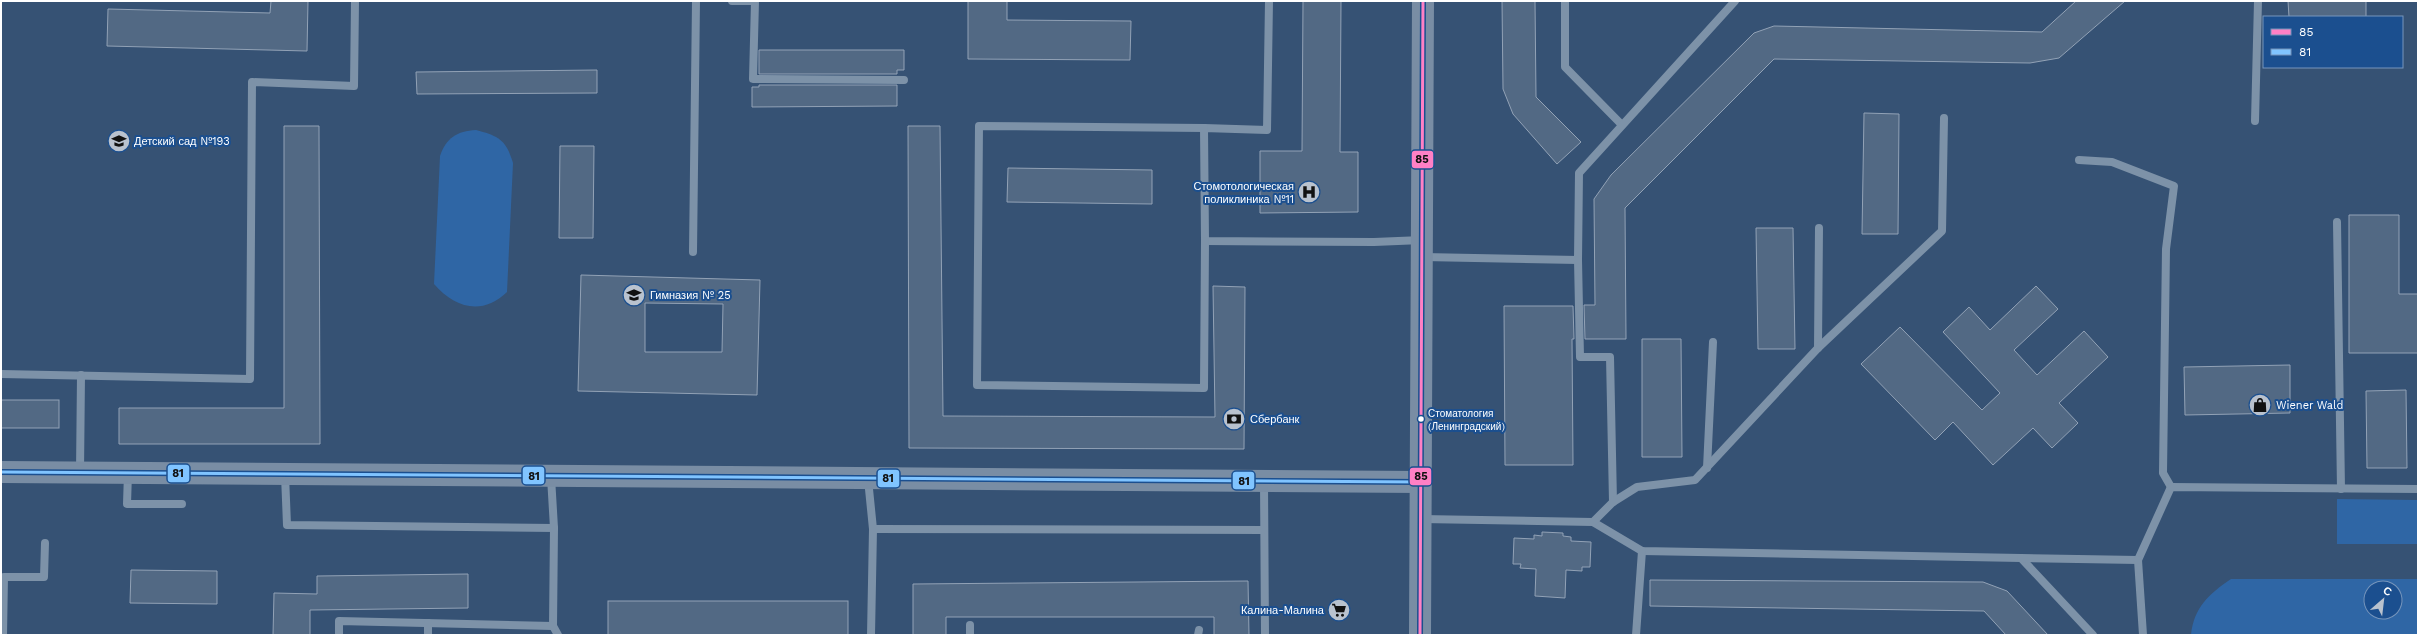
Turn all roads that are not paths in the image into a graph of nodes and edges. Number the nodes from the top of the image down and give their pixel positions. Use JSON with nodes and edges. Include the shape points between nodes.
{"nodes":[{"id":1,"x":355,"y":1,"type":"edge"},
{"id":2,"x":696,"y":1,"type":"edge"},
{"id":3,"x":732,"y":1,"type":"edge"},
{"id":4,"x":1269,"y":1,"type":"edge"},
{"id":5,"x":1423,"y":1,"type":"edge"},
{"id":6,"x":1565,"y":1,"type":"edge"},
{"id":7,"x":1735,"y":1,"type":"edge"},
{"id":8,"x":2258,"y":1,"type":"edge"},
{"id":9,"x":904,"y":80,"type":"dead end"},
{"id":10,"x":1944,"y":118,"type":"dead end"},
{"id":11,"x":2255,"y":121,"type":"dead end"},
{"id":12,"x":1622,"y":125,"type":"junction"},
{"id":13,"x":1204,"y":128,"type":"junction"},
{"id":14,"x":2079,"y":160,"type":"dead end"},
{"id":15,"x":2337,"y":222,"type":"dead end"},
{"id":16,"x":1819,"y":228,"type":"dead end"},
{"id":17,"x":1205,"y":241,"type":"junction"},
{"id":18,"x":1422,"y":249,"type":"junction"},
{"id":19,"x":693,"y":252,"type":"dead end"},
{"id":20,"x":1578,"y":260,"type":"junction"},
{"id":21,"x":1713,"y":342,"type":"dead end"},
{"id":22,"x":1818,"y":348,"type":"junction"},
{"id":23,"x":1,"y":374,"type":"edge"},
{"id":24,"x":81,"y":375,"type":"junction"},
{"id":25,"x":1707,"y":468,"type":"junction"},
{"id":26,"x":1,"y":472,"type":"edge"},
{"id":27,"x":80,"y":473,"type":"junction"},
{"id":28,"x":128,"y":473,"type":"junction"},
{"id":29,"x":285,"y":474,"type":"junction"},
{"id":30,"x":550,"y":476,"type":"junction"},
{"id":31,"x":868,"y":478,"type":"junction"},
{"id":32,"x":1264,"y":481,"type":"junction"},
{"id":33,"x":1421,"y":482,"type":"junction"},
{"id":34,"x":2171,"y":487,"type":"junction"},
{"id":35,"x":2341,"y":489,"type":"junction"},
{"id":36,"x":2418,"y":489,"type":"edge"},
{"id":37,"x":1613,"y":502,"type":"junction"},
{"id":38,"x":182,"y":504,"type":"dead end"},
{"id":39,"x":1421,"y":519,"type":"junction"},
{"id":40,"x":1592,"y":522,"type":"junction"},
{"id":41,"x":554,"y":528,"type":"junction"},
{"id":42,"x":873,"y":529,"type":"junction"},
{"id":43,"x":1264,"y":530,"type":"junction"},
{"id":44,"x":45,"y":542,"type":"dead end"},
{"id":45,"x":1642,"y":551,"type":"junction"},
{"id":46,"x":2021,"y":558,"type":"junction"},
{"id":47,"x":2138,"y":560,"type":"junction"},
{"id":48,"x":428,"y":623,"type":"junction"},
{"id":49,"x":970,"y":625,"type":"dead end"},
{"id":50,"x":553,"y":626,"type":"junction"},
{"id":51,"x":3,"y":635,"type":"edge"},
{"id":52,"x":339,"y":635,"type":"edge"},
{"id":53,"x":428,"y":635,"type":"edge"},
{"id":54,"x":558,"y":635,"type":"edge"},
{"id":55,"x":872,"y":635,"type":"edge"},
{"id":56,"x":970,"y":635,"type":"edge"},
{"id":57,"x":1265,"y":635,"type":"edge"},
{"id":58,"x":1420,"y":635,"type":"edge"},
{"id":59,"x":1636,"y":635,"type":"edge"},
{"id":60,"x":2093,"y":635,"type":"edge"},
{"id":61,"x":2143,"y":635,"type":"edge"}],
"edges":[{"from":1,"to":24,"type":"lane","via":[[354,86],[252,82],[250,379]]},
{"from":2,"to":19,"type":"lane"},
{"from":3,"to":9,"type":"lane","via":[[755,1],[753,79]]},
{"from":4,"to":13,"type":"lane","via":[[1267,130]]},
{"from":5,"to":18,"type":"street"},
{"from":6,"to":12,"type":"lane","via":[[1565,67]]},
{"from":7,"to":12,"type":"lane"},
{"from":8,"to":11,"type":"lane"},
{"from":10,"to":22,"type":"lane","via":[[1942,231]]},
{"from":12,"to":20,"type":"lane","via":[[1579,173]]},
{"from":13,"to":17,"type":"lane"},
{"from":13,"to":17,"type":"lane","via":[[979,126],[977,385],[1204,388]]},
{"from":14,"to":34,"type":"lane","via":[[2112,162],[2174,186],[2166,249],[2163,473]]},
{"from":15,"to":35,"type":"lane"},
{"from":16,"to":22,"type":"lane"},
{"from":17,"to":18,"type":"lane","via":[[1374,242]]},
{"from":18,"to":20,"type":"lane"},
{"from":18,"to":33,"type":"street"},
{"from":20,"to":37,"type":"lane","via":[[1580,357],[1610,357]]},
{"from":21,"to":25,"type":"lane"},
{"from":22,"to":25,"type":"lane"},
{"from":23,"to":24,"type":"lane"},
{"from":24,"to":27,"type":"lane"},
{"from":25,"to":37,"type":"lane","via":[[1696,480],[1637,487]]},
{"from":26,"to":27,"type":"street"},
{"from":27,"to":28,"type":"street"},
{"from":28,"to":29,"type":"street"},
{"from":28,"to":38,"type":"lane","via":[[127,504]]},
{"from":29,"to":30,"type":"street"},
{"from":29,"to":41,"type":"lane","via":[[287,525]]},
{"from":30,"to":31,"type":"street"},
{"from":30,"to":41,"type":"lane"},
{"from":31,"to":32,"type":"street"},
{"from":31,"to":42,"type":"lane"},
{"from":32,"to":33,"type":"street"},
{"from":32,"to":43,"type":"lane"},
{"from":33,"to":39,"type":"street"},
{"from":34,"to":35,"type":"lane"},
{"from":34,"to":47,"type":"lane"},
{"from":35,"to":36,"type":"lane"},
{"from":37,"to":40,"type":"lane"},
{"from":39,"to":40,"type":"lane"},
{"from":39,"to":58,"type":"street"},
{"from":40,"to":45,"type":"lane"},
{"from":41,"to":50,"type":"lane"},
{"from":42,"to":43,"type":"lane"},
{"from":42,"to":55,"type":"lane"},
{"from":43,"to":57,"type":"lane"},
{"from":44,"to":51,"type":"lane","via":[[44,577],[4,576]]},
{"from":45,"to":46,"type":"lane"},
{"from":45,"to":59,"type":"lane"},
{"from":46,"to":47,"type":"lane"},
{"from":46,"to":60,"type":"lane"},
{"from":47,"to":61,"type":"lane"},
{"from":48,"to":50,"type":"lane"},
{"from":48,"to":52,"type":"lane","via":[[339,621]]},
{"from":48,"to":53,"type":"lane"},
{"from":49,"to":56,"type":"lane"},
{"from":50,"to":54,"type":"lane"}]}
